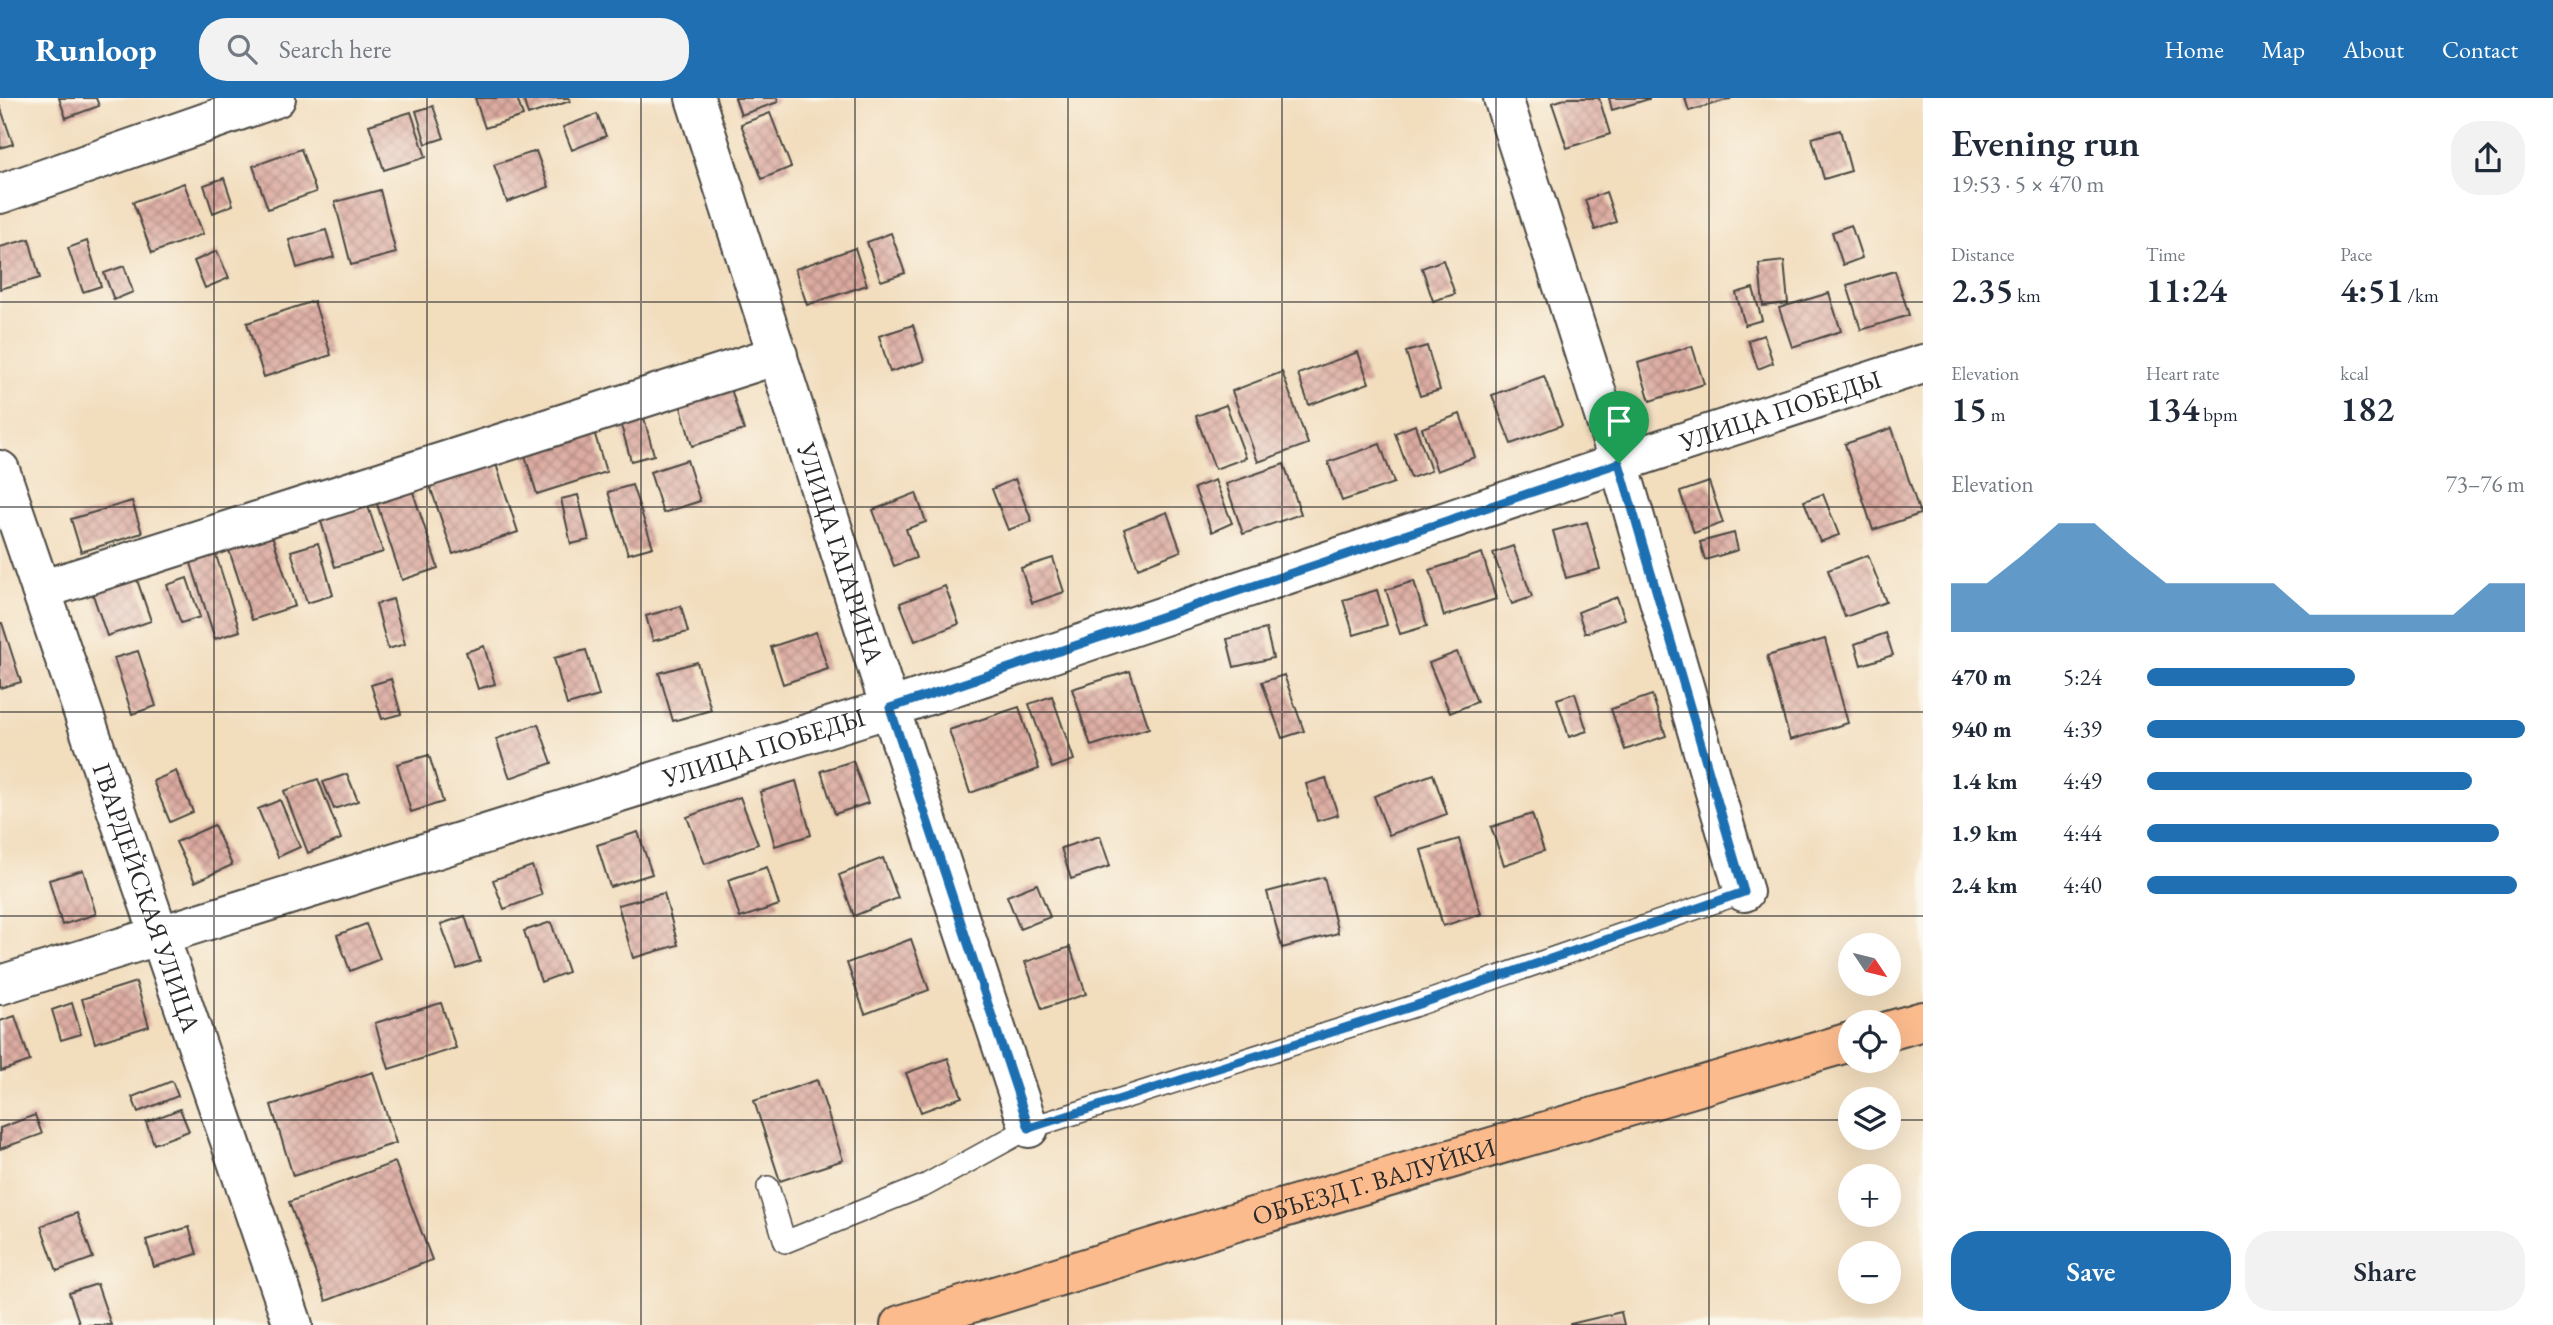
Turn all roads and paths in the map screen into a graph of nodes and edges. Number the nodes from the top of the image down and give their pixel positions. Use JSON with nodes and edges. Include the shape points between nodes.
{"nodes":[{"id":1,"x":276,"y":98,"type":"edge"},
{"id":2,"x":695,"y":98,"type":"edge"},
{"id":3,"x":1503,"y":98,"type":"edge"},
{"id":4,"x":0,"y":194,"type":"edge"},
{"id":5,"x":778,"y":355,"type":"junction"},
{"id":6,"x":1923,"y":364,"type":"edge"},
{"id":7,"x":1619,"y":463,"type":"junction"},
{"id":8,"x":0,"y":470,"type":"edge"},
{"id":9,"x":41,"y":590,"type":"junction"},
{"id":10,"x":890,"y":708,"type":"junction"},
{"id":11,"x":1744,"y":892,"type":"joint"},
{"id":12,"x":160,"y":934,"type":"junction"},
{"id":13,"x":0,"y":985,"type":"edge"},
{"id":14,"x":1923,"y":1021,"type":"edge"},
{"id":15,"x":1901,"y":1027,"type":"edge"},
{"id":16,"x":1838,"y":1046,"type":"edge"},
{"id":17,"x":1029,"y":1128,"type":"junction"},
{"id":18,"x":768,"y":1187,"type":"dead end"},
{"id":19,"x":293,"y":1325,"type":"edge"},
{"id":20,"x":900,"y":1325,"type":"edge"}],
"edges":[{"from":1,"to":4,"type":"street"},
{"from":2,"to":5,"type":"street","name":"УЛИЦА ГАГАРИНА"},
{"from":3,"to":7,"type":"street"},
{"from":5,"to":9,"type":"street"},
{"from":5,"to":10,"type":"street","name":"УЛИЦА ГАГАРИНА"},
{"from":6,"to":7,"type":"street","name":"УЛИЦА ПОБЕДЫ"},
{"from":7,"to":10,"type":"street","name":"УЛИЦА ПОБЕДЫ"},
{"from":7,"to":11,"type":"street"},
{"from":8,"to":9,"type":"street","name":"ГВАРДЕЙСКАЯ УЛИЦА"},
{"from":9,"to":12,"type":"street","name":"ГВАРДЕЙСКАЯ УЛИЦА"},
{"from":10,"to":12,"type":"street","name":"УЛИЦА ПОБЕДЫ"},
{"from":10,"to":17,"type":"street","name":"УЛИЦА ГАГАРИНА"},
{"from":11,"to":17,"type":"lane","via":[[1414,1006]]},
{"from":12,"to":13,"type":"street","name":"УЛИЦА ПОБЕДЫ"},
{"from":12,"to":19,"type":"street","name":"ГВАРДЕЙСКАЯ УЛИЦА"},
{"from":14,"to":15,"type":"main road"},
{"from":16,"to":20,"type":"main road","name":"ОБЪЕЗД Г. ВАЛУЙКИ"},
{"from":17,"to":18,"type":"lane","via":[[926,1185],[785,1242]]}]}
